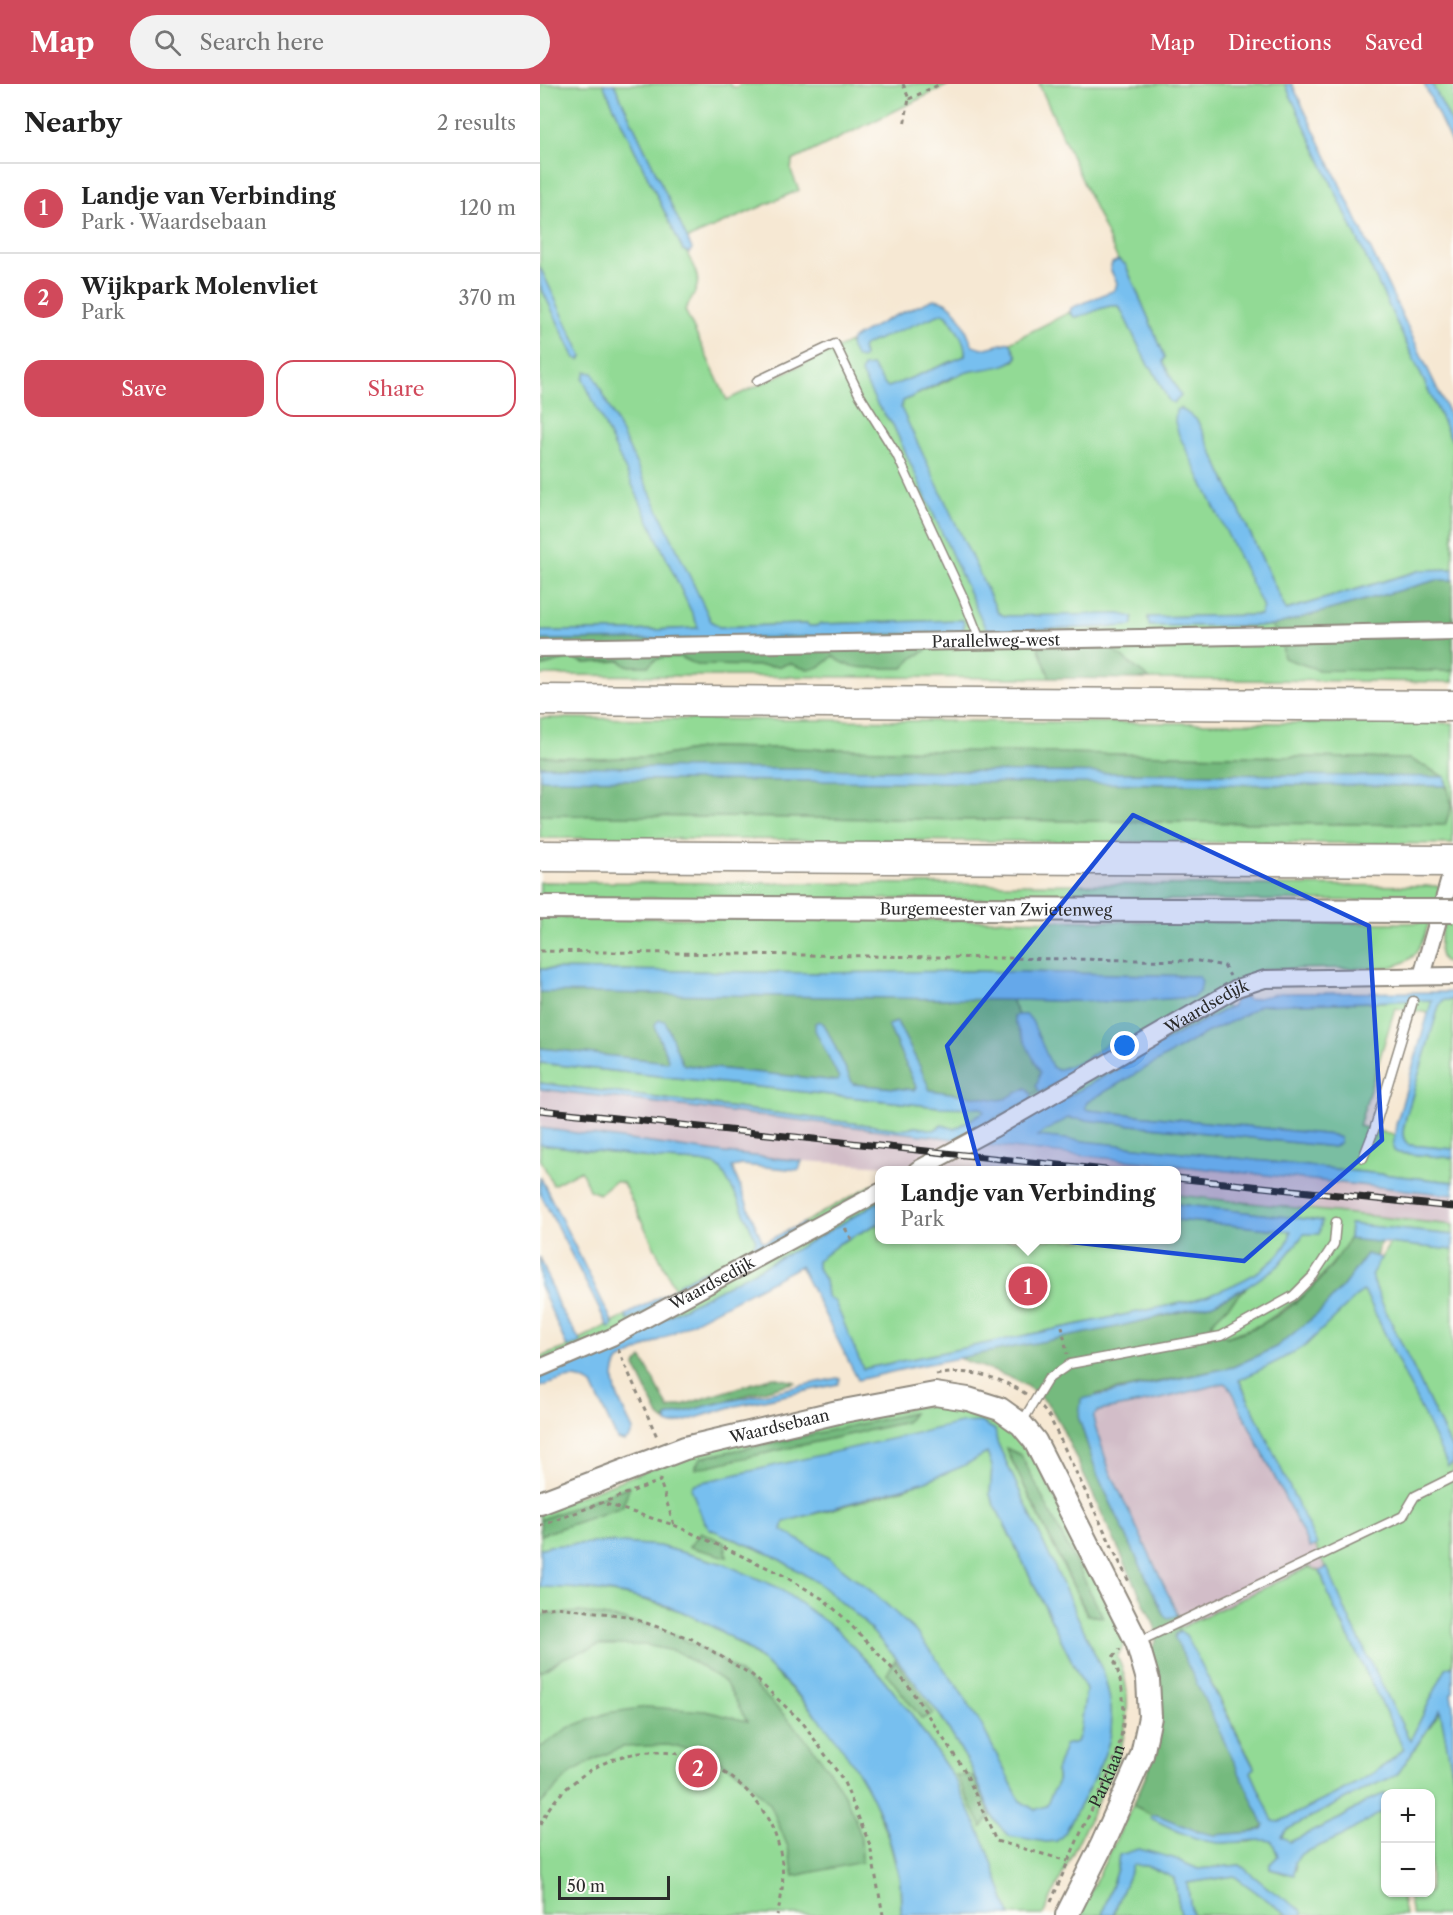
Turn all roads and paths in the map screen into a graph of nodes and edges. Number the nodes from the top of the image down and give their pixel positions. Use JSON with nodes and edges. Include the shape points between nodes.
{"nodes":[{"id":1,"x":903,"y":84,"type":"edge"},
{"id":2,"x":940,"y":84,"type":"edge"},
{"id":3,"x":909,"y":99,"type":"junction"},
{"id":4,"x":904,"y":126,"type":"dead end"},
{"id":5,"x":757,"y":381,"type":"dead end"},
{"id":6,"x":1453,"y":631,"type":"edge"},
{"id":7,"x":980,"y":640,"type":"junction"},
{"id":8,"x":540,"y":648,"type":"edge"},
{"id":9,"x":540,"y":700,"type":"edge"},
{"id":10,"x":1453,"y":706,"type":"edge"},
{"id":11,"x":540,"y":856,"type":"edge"},
{"id":12,"x":1453,"y":861,"type":"edge"},
{"id":13,"x":1453,"y":868,"type":"edge"},
{"id":14,"x":540,"y":907,"type":"edge"},
{"id":15,"x":1453,"y":911,"type":"edge"},
{"id":16,"x":540,"y":951,"type":"edge"},
{"id":17,"x":1422,"y":976,"type":"junction"},
{"id":18,"x":1453,"y":976,"type":"edge"},
{"id":19,"x":1237,"y":988,"type":"junction"},
{"id":20,"x":1413,"y":1000,"type":"dead end"},
{"id":21,"x":1363,"y":1158,"type":"dead end"},
{"id":22,"x":924,"y":1166,"type":"edge"},
{"id":23,"x":875,"y":1194,"type":"edge"},
{"id":24,"x":841,"y":1220,"type":"dead end"},
{"id":25,"x":1336,"y":1222,"type":"dead end"},
{"id":26,"x":852,"y":1239,"type":"dead end"},
{"id":27,"x":1062,"y":1326,"type":"dead end"},
{"id":28,"x":1066,"y":1345,"type":"dead end"},
{"id":29,"x":622,"y":1360,"type":"dead end"},
{"id":30,"x":540,"y":1368,"type":"edge"},
{"id":31,"x":1035,"y":1400,"type":"junction"},
{"id":32,"x":1021,"y":1424,"type":"junction"},
{"id":33,"x":658,"y":1440,"type":"dead end"},
{"id":34,"x":1453,"y":1477,"type":"edge"},
{"id":35,"x":660,"y":1482,"type":"dead end"},
{"id":36,"x":540,"y":1503,"type":"edge"},
{"id":37,"x":604,"y":1504,"type":"dead end"},
{"id":38,"x":674,"y":1525,"type":"junction"},
{"id":39,"x":1131,"y":1586,"type":"dead end"},
{"id":40,"x":540,"y":1609,"type":"edge"},
{"id":41,"x":1137,"y":1642,"type":"junction"},
{"id":42,"x":541,"y":1817,"type":"edge"},
{"id":43,"x":540,"y":1825,"type":"edge"},
{"id":44,"x":1068,"y":1861,"type":"junction"},
{"id":45,"x":1058,"y":1910,"type":"edge"},
{"id":46,"x":777,"y":1915,"type":"edge"},
{"id":47,"x":883,"y":1915,"type":"edge"}],
"edges":[{"from":1,"to":3,"type":"path"},
{"from":2,"to":3,"type":"path"},
{"from":3,"to":4,"type":"path"},
{"from":5,"to":7,"type":"lane","via":[[835,344],[859,394],[897,455]]},
{"from":6,"to":7,"type":"street","name":"Parallelweg-west"},
{"from":7,"to":8,"type":"street","name":"Parallelweg-west"},
{"from":9,"to":10,"type":"highway"},
{"from":11,"to":12,"type":"highway"},
{"from":13,"to":17,"type":"street"},
{"from":14,"to":15,"type":"street","name":"Burgemeester van Zwietenweg","bridge":true},
{"from":16,"to":19,"type":"path","via":[[1198,961],[1224,966]]},
{"from":17,"to":18,"type":"street"},
{"from":17,"to":19,"type":"street","name":"Waardsedijk","via":[[1265,979]]},
{"from":19,"to":22,"type":"street","name":"Waardsedijk"},
{"from":20,"to":21,"type":"lane"},
{"from":23,"to":30,"type":"street","name":"Waardsedijk","via":[[612,1337]]},
{"from":24,"to":26,"type":"path"},
{"from":25,"to":31,"type":"lane","via":[[1334,1244],[1313,1276],[1293,1296],[1221,1336],[1070,1364],[1048,1379]]},
{"from":27,"to":28,"type":"path"},
{"from":29,"to":33,"type":"path"},
{"from":31,"to":32,"type":"lane"},
{"from":31,"to":39,"type":"path","via":[[1049,1416]]},
{"from":32,"to":36,"type":"street","name":"Waardsebaan","via":[[1000,1409],[935,1394],[837,1412],[685,1448]]},
{"from":32,"to":41,"type":"street","name":"Parklaan","via":[[1035,1441]]},
{"from":34,"to":41,"type":"lane","via":[[1415,1496],[1403,1516]]},
{"from":35,"to":38,"type":"path"},
{"from":37,"to":38,"type":"path"},
{"from":38,"to":44,"type":"path","via":[[779,1573],[823,1599],[907,1684],[964,1771],[996,1841]]},
{"from":40,"to":47,"type":"path","via":[[557,1607],[626,1616],[692,1639],[752,1675],[803,1723],[843,1780],[870,1845]]},
{"from":41,"to":44,"type":"path","name":"Parklaan","via":[[1113,1656],[1122,1691],[1120,1745]]},
{"from":41,"to":45,"type":"street","name":"Parklaan","via":[[1149,1689],[1150,1718],[1142,1755],[1102,1845]]},
{"from":42,"to":43,"type":"path"},
{"from":42,"to":46,"type":"path","via":[[587,1771],[616,1757],[648,1751],[681,1754],[712,1764],[739,1782],[761,1806],[776,1835],[783,1867]]},
{"from":44,"to":45,"type":"path","name":"Parklaan"}]}
